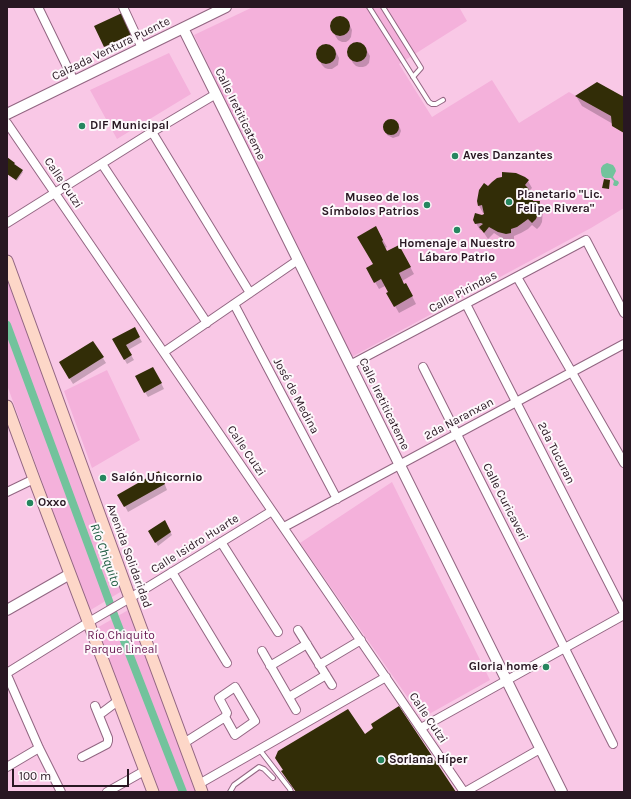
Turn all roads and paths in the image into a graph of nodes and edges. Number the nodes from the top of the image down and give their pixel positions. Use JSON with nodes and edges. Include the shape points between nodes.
{"nodes":[{"id":1,"x":38,"y":7,"type":"edge"},
{"id":2,"x":123,"y":7,"type":"edge"},
{"id":3,"x":369,"y":7,"type":"edge"},
{"id":4,"x":383,"y":7,"type":"edge"},
{"id":5,"x":223,"y":8,"type":"edge"},
{"id":6,"x":183,"y":28,"type":"junction"},
{"id":7,"x":142,"y":48,"type":"junction"},
{"id":8,"x":413,"y":77,"type":"junction"},
{"id":9,"x":74,"y":81,"type":"junction"},
{"id":10,"x":216,"y":94,"type":"junction"},
{"id":11,"x":443,"y":100,"type":"dead end"},
{"id":12,"x":7,"y":114,"type":"edge"},
{"id":13,"x":7,"y":123,"type":"edge"},
{"id":14,"x":152,"y":132,"type":"junction"},
{"id":15,"x":102,"y":164,"type":"junction"},
{"id":16,"x":55,"y":193,"type":"junction"},
{"id":17,"x":7,"y":223,"type":"edge"},
{"id":18,"x":298,"y":260,"type":"junction"},
{"id":19,"x":7,"y":261,"type":"edge"},
{"id":20,"x":517,"y":277,"type":"junction"},
{"id":21,"x":250,"y":293,"type":"junction"},
{"id":22,"x":234,"y":304,"type":"junction"},
{"id":23,"x":466,"y":304,"type":"junction"},
{"id":24,"x":624,"y":313,"type":"edge"},
{"id":25,"x":207,"y":323,"type":"junction"},
{"id":26,"x":624,"y":344,"type":"edge"},
{"id":27,"x":164,"y":352,"type":"junction"},
{"id":28,"x":350,"y":366,"type":"junction"},
{"id":29,"x":423,"y":367,"type":"dead end"},
{"id":30,"x":572,"y":372,"type":"junction"},
{"id":31,"x":516,"y":402,"type":"junction"},
{"id":32,"x":7,"y":406,"type":"edge"},
{"id":33,"x":457,"y":434,"type":"junction"},
{"id":34,"x":624,"y":463,"type":"edge"},
{"id":35,"x":399,"y":465,"type":"junction"},
{"id":36,"x":34,"y":479,"type":"junction"},
{"id":37,"x":7,"y":492,"type":"edge"},
{"id":38,"x":337,"y":499,"type":"junction"},
{"id":39,"x":272,"y":510,"type":"junction"},
{"id":40,"x":284,"y":527,"type":"junction"},
{"id":41,"x":221,"y":542,"type":"junction"},
{"id":42,"x":172,"y":572,"type":"junction"},
{"id":43,"x":70,"y":574,"type":"junction"},
{"id":44,"x":130,"y":598,"type":"junction"},
{"id":45,"x":7,"y":610,"type":"edge"},
{"id":46,"x":624,"y":614,"type":"edge"},
{"id":47,"x":89,"y":622,"type":"junction"},
{"id":48,"x":298,"y":630,"type":"dead end"},
{"id":49,"x":278,"y":632,"type":"dead end"},
{"id":50,"x":361,"y":640,"type":"junction"},
{"id":51,"x":307,"y":644,"type":"junction"},
{"id":52,"x":565,"y":648,"type":"junction"},
{"id":53,"x":262,"y":651,"type":"dead end"},
{"id":54,"x":227,"y":663,"type":"dead end"},
{"id":55,"x":319,"y":665,"type":"junction"},
{"id":56,"x":270,"y":666,"type":"junction"},
{"id":57,"x":7,"y":674,"type":"edge"},
{"id":58,"x":326,"y":675,"type":"junction"},
{"id":59,"x":386,"y":677,"type":"junction"},
{"id":60,"x":506,"y":681,"type":"junction"},
{"id":61,"x":332,"y":686,"type":"dead end"},
{"id":62,"x":289,"y":697,"type":"junction"},
{"id":63,"x":119,"y":700,"type":"junction"},
{"id":64,"x":95,"y":706,"type":"dead end"},
{"id":65,"x":296,"y":710,"type":"dead end"},
{"id":66,"x":99,"y":715,"type":"junction"},
{"id":67,"x":225,"y":717,"type":"junction"},
{"id":68,"x":421,"y":728,"type":"junction"},
{"id":69,"x":184,"y":743,"type":"junction"},
{"id":70,"x":614,"y":744,"type":"dead end"},
{"id":71,"x":39,"y":748,"type":"junction"},
{"id":72,"x":259,"y":749,"type":"junction"},
{"id":73,"x":540,"y":749,"type":"junction"},
{"id":74,"x":82,"y":757,"type":"dead end"},
{"id":75,"x":7,"y":767,"type":"edge"},
{"id":76,"x":146,"y":770,"type":"junction"},
{"id":77,"x":272,"y":778,"type":"dead end"},
{"id":78,"x":200,"y":788,"type":"edge"},
{"id":79,"x":61,"y":792,"type":"edge"},
{"id":80,"x":107,"y":792,"type":"edge"},
{"id":81,"x":153,"y":792,"type":"edge"},
{"id":82,"x":230,"y":792,"type":"edge"},
{"id":83,"x":291,"y":792,"type":"edge"},
{"id":84,"x":465,"y":792,"type":"edge"},
{"id":85,"x":562,"y":792,"type":"edge"}],
"edges":[{"from":1,"to":9,"type":"street"},
{"from":2,"to":7,"type":"street"},
{"from":3,"to":8,"type":"lane"},
{"from":4,"to":8,"type":"lane","via":[[419,63],[421,68]]},
{"from":5,"to":6,"type":"street","name":"Calzada Ventura Puente"},
{"from":6,"to":7,"type":"street","name":"Calzada Ventura Puente"},
{"from":6,"to":10,"type":"street","name":"Calle Iretiticateme"},
{"from":7,"to":9,"type":"street","name":"Calzada Ventura Puente"},
{"from":8,"to":11,"type":"lane","via":[[429,102],[436,104]]},
{"from":9,"to":12,"type":"street","name":"Calzada Ventura Puente"},
{"from":10,"to":14,"type":"street"},
{"from":10,"to":18,"type":"street","name":"Calle Iretiticateme"},
{"from":13,"to":16,"type":"street","name":"Calle Cutzi"},
{"from":14,"to":15,"type":"street"},
{"from":14,"to":21,"type":"street"},
{"from":15,"to":16,"type":"street"},
{"from":15,"to":25,"type":"street"},
{"from":16,"to":17,"type":"street"},
{"from":16,"to":27,"type":"street","name":"Calle Cutzi"},
{"from":18,"to":21,"type":"street"},
{"from":18,"to":28,"type":"street","name":"Calle Iretiticateme"},
{"from":19,"to":44,"type":"main road","name":"Avenida Solidaridad"},
{"from":20,"to":23,"type":"street","name":"Calle Pirindas"},
{"from":20,"to":24,"type":"street","name":"Calle Pirindas","via":[[586,240]]},
{"from":20,"to":30,"type":"street"},
{"from":21,"to":22,"type":"street"},
{"from":22,"to":25,"type":"street"},
{"from":22,"to":38,"type":"street","name":"José de Medina"},
{"from":23,"to":28,"type":"street","name":"Calle Pirindas"},
{"from":23,"to":31,"type":"street","name":"2da Tucuran"},
{"from":25,"to":27,"type":"street"},
{"from":26,"to":30,"type":"street","name":"2da Naranxan"},
{"from":27,"to":39,"type":"street","name":"Calle Cutzi"},
{"from":28,"to":35,"type":"street","name":"Calle Iretiticateme"},
{"from":29,"to":33,"type":"street","name":"Calle Curicaveri"},
{"from":30,"to":31,"type":"street","name":"2da Naranxan"},
{"from":30,"to":34,"type":"street"},
{"from":31,"to":33,"type":"street","name":"2da Naranxan"},
{"from":31,"to":46,"type":"street","name":"2da Tucuran"},
{"from":32,"to":36,"type":"main road"},
{"from":33,"to":35,"type":"street","name":"2da Naranxan"},
{"from":33,"to":52,"type":"street","name":"Calle Curicaveri"},
{"from":35,"to":38,"type":"street","name":"2da Naranxan"},
{"from":35,"to":60,"type":"street","name":"Calle Iretiticateme"},
{"from":36,"to":37,"type":"street"},
{"from":36,"to":43,"type":"main road"},
{"from":38,"to":40,"type":"street","name":"2da Naranxan"},
{"from":39,"to":40,"type":"street","name":"Calle Cutzi"},
{"from":39,"to":41,"type":"street","name":"Calle Isidro Huarte"},
{"from":40,"to":50,"type":"street","name":"Calle Cutzi"},
{"from":41,"to":42,"type":"street","name":"Calle Isidro Huarte"},
{"from":41,"to":49,"type":"street"},
{"from":42,"to":44,"type":"street","name":"Calle Isidro Huarte"},
{"from":42,"to":54,"type":"street"},
{"from":43,"to":45,"type":"street"},
{"from":43,"to":47,"type":"main road"},
{"from":44,"to":47,"type":"street","name":"Calle Isidro Huarte"},
{"from":44,"to":69,"type":"main road","name":"Avenida Solidaridad"},
{"from":46,"to":52,"type":"street"},
{"from":47,"to":57,"type":"street","name":"Calle Isidro Huarte"},
{"from":47,"to":63,"type":"main road"},
{"from":48,"to":51,"type":"street"},
{"from":50,"to":55,"type":"street"},
{"from":50,"to":59,"type":"street","name":"Calle Cutzi"},
{"from":51,"to":55,"type":"street"},
{"from":51,"to":56,"type":"street"},
{"from":52,"to":60,"type":"street"},
{"from":52,"to":70,"type":"street","name":"Calle Curicaveri"},
{"from":53,"to":56,"type":"street"},
{"from":55,"to":58,"type":"street"},
{"from":56,"to":62,"type":"street"},
{"from":57,"to":71,"type":"street"},
{"from":58,"to":61,"type":"street"},
{"from":58,"to":62,"type":"street"},
{"from":59,"to":68,"type":"street","name":"Calle Cutzi"},
{"from":59,"to":72,"type":"street"},
{"from":60,"to":68,"type":"street"},
{"from":60,"to":73,"type":"street","name":"Calle Iretiticateme"},
{"from":62,"to":65,"type":"street"},
{"from":63,"to":66,"type":"street"},
{"from":63,"to":76,"type":"main road"},
{"from":64,"to":66,"type":"street"},
{"from":66,"to":74,"type":"street","via":[[108,738],[107,744]]},
{"from":67,"to":67,"type":"street","via":[[235,735],[255,721],[235,687],[219,698],[226,713]]},
{"from":67,"to":69,"type":"street"},
{"from":68,"to":84,"type":"street","name":"Calle Cutzi"},
{"from":69,"to":78,"type":"main road","name":"Avenida Solidaridad"},
{"from":71,"to":75,"type":"street"},
{"from":71,"to":79,"type":"street"},
{"from":72,"to":78,"type":"street"},
{"from":72,"to":83,"type":"lane"},
{"from":73,"to":84,"type":"street"},
{"from":73,"to":85,"type":"street","name":"Calle Iretiticateme"},
{"from":76,"to":80,"type":"street"},
{"from":76,"to":81,"type":"main road"},
{"from":77,"to":82,"type":"lane","via":[[264,769],[259,768],[234,785]]}]}
